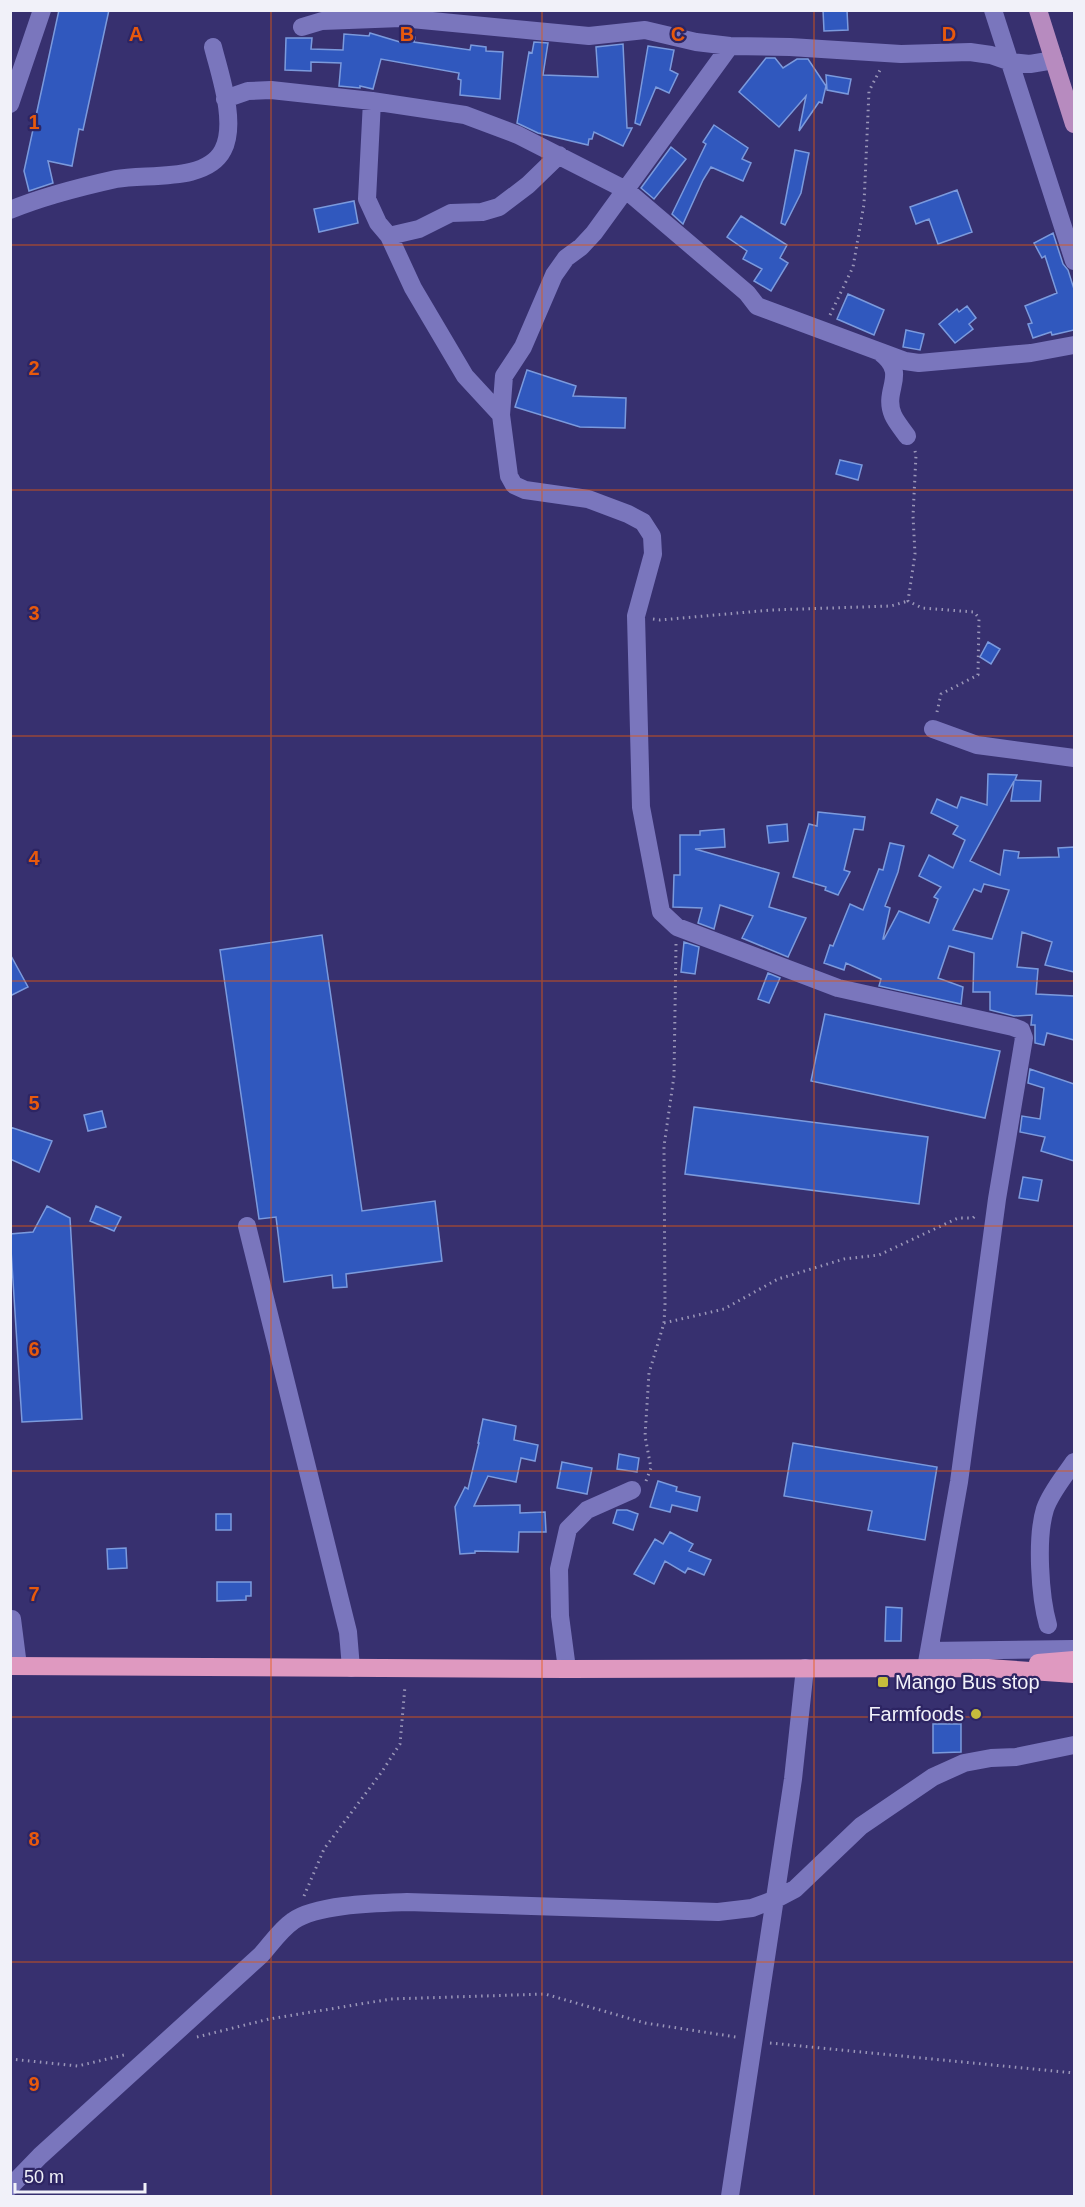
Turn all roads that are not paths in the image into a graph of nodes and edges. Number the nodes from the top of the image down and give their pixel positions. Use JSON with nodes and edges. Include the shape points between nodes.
{"nodes":[{"id":1,"x":42,"y":10,"type":"edge"},
{"id":2,"x":993,"y":10,"type":"edge"},
{"id":3,"x":1038,"y":10,"type":"edge"},
{"id":4,"x":401,"y":14,"type":"edge"},
{"id":5,"x":302,"y":27,"type":"dead end"},
{"id":6,"x":213,"y":46,"type":"dead end"},
{"id":7,"x":730,"y":46,"type":"junction"},
{"id":8,"x":1054,"y":60,"type":"junction"},
{"id":9,"x":1011,"y":62,"type":"junction"},
{"id":10,"x":225,"y":99,"type":"junction"},
{"id":11,"x":372,"y":100,"type":"junction"},
{"id":12,"x":10,"y":105,"type":"edge"},
{"id":13,"x":1074,"y":124,"type":"edge"},
{"id":14,"x":559,"y":155,"type":"junction"},
{"id":15,"x":626,"y":190,"type":"junction"},
{"id":16,"x":10,"y":210,"type":"edge"},
{"id":17,"x":389,"y":236,"type":"junction"},
{"id":18,"x":1074,"y":261,"type":"edge"},
{"id":19,"x":1074,"y":345,"type":"edge"},
{"id":20,"x":877,"y":350,"type":"junction"},
{"id":21,"x":501,"y":415,"type":"junction"},
{"id":22,"x":907,"y":436,"type":"road end"},
{"id":23,"x":933,"y":729,"type":"road end"},
{"id":24,"x":1074,"y":758,"type":"edge"},
{"id":25,"x":247,"y":1226,"type":"dead end"},
{"id":26,"x":1074,"y":1462,"type":"edge"},
{"id":27,"x":632,"y":1490,"type":"road end"},
{"id":28,"x":10,"y":1619,"type":"edge"},
{"id":29,"x":1048,"y":1625,"type":"dead end"},
{"id":30,"x":1074,"y":1649,"type":"edge"},
{"id":31,"x":928,"y":1660,"type":"junction"},
{"id":32,"x":1074,"y":1660,"type":"edge"},
{"id":33,"x":14,"y":1666,"type":"edge"},
{"id":34,"x":351,"y":1668,"type":"junction"},
{"id":35,"x":805,"y":1668,"type":"junction"},
{"id":36,"x":988,"y":1668,"type":"junction"},
{"id":37,"x":567,"y":1669,"type":"junction"},
{"id":38,"x":1074,"y":1674,"type":"edge"},
{"id":39,"x":1074,"y":1745,"type":"edge"},
{"id":40,"x":776,"y":1899,"type":"junction"},
{"id":41,"x":10,"y":2187,"type":"edge"},
{"id":42,"x":729,"y":2196,"type":"edge"}],
"edges":[{"from":1,"to":12,"type":"street"},
{"from":2,"to":9,"type":"street"},
{"from":3,"to":8,"type":"main road"},
{"from":4,"to":5,"type":"street","via":[[322,21]]},
{"from":4,"to":7,"type":"street","via":[[589,36],[645,30]]},
{"from":6,"to":10,"type":"street"},
{"from":7,"to":9,"type":"street","via":[[901,54],[970,52]]},
{"from":7,"to":15,"type":"street"},
{"from":8,"to":9,"type":"street"},
{"from":8,"to":13,"type":"main road"},
{"from":9,"to":18,"type":"street"},
{"from":10,"to":11,"type":"street","via":[[248,91],[271,90]]},
{"from":10,"to":16,"type":"street","via":[[227,136],[223,150],[207,166],[163,176],[119,179],[37,199]]},
{"from":11,"to":14,"type":"street","via":[[465,115]]},
{"from":11,"to":17,"type":"street","via":[[367,199]]},
{"from":14,"to":15,"type":"street"},
{"from":14,"to":17,"type":"street","via":[[499,207],[451,213],[418,229]]},
{"from":15,"to":20,"type":"street","via":[[747,293],[757,306]]},
{"from":15,"to":21,"type":"street","via":[[594,233],[566,258],[554,275],[523,347],[504,376]]},
{"from":17,"to":21,"type":"street","via":[[413,288],[465,376]]},
{"from":19,"to":20,"type":"street","via":[[919,363]]},
{"from":20,"to":22,"type":"street","via":[[891,361],[896,374],[891,394],[893,415]]},
{"from":21,"to":31,"type":"street","via":[[509,476],[514,485],[588,499],[643,522],[652,536],[653,554],[636,616],[641,807],[661,912],[677,927],[838,988],[1021,1030],[1024,1038],[997,1199],[959,1482]]},
{"from":23,"to":24,"type":"street","via":[[977,745]]},
{"from":25,"to":34,"type":"street","via":[[348,1632]]},
{"from":26,"to":29,"type":"street","via":[[1054,1491],[1040,1527]]},
{"from":27,"to":37,"type":"street","via":[[587,1509],[568,1529],[559,1569]]},
{"from":28,"to":33,"type":"street"},
{"from":30,"to":31,"type":"street"},
{"from":31,"to":35,"type":"highway"},
{"from":31,"to":36,"type":"highway"},
{"from":32,"to":36,"type":"highway"},
{"from":33,"to":34,"type":"highway"},
{"from":34,"to":37,"type":"highway"},
{"from":35,"to":37,"type":"highway"},
{"from":35,"to":40,"type":"street"},
{"from":36,"to":38,"type":"highway"},
{"from":39,"to":40,"type":"street","via":[[964,1763],[933,1777],[861,1826],[795,1889]]},
{"from":40,"to":41,"type":"street","via":[[752,1908],[718,1912],[459,1902],[368,1903],[324,1910],[294,1920]]},
{"from":40,"to":42,"type":"street"}]}
